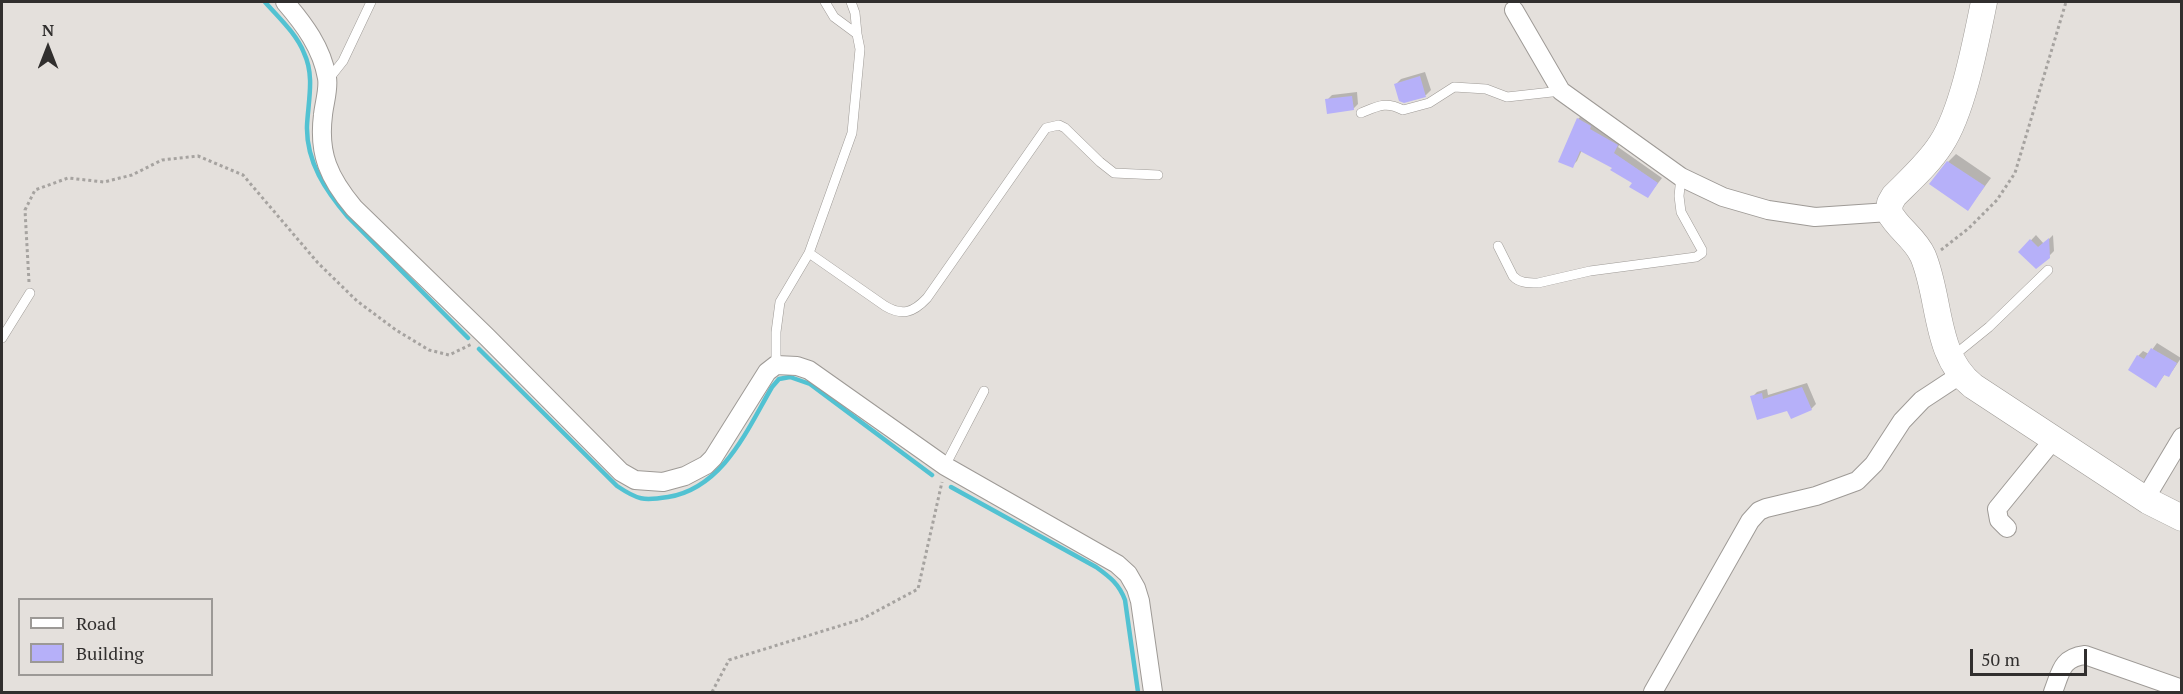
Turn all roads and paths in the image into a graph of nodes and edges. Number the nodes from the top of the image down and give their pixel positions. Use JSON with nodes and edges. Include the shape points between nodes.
{"nodes":[{"id":1,"x":285,"y":2,"type":"edge"},
{"id":2,"x":371,"y":2,"type":"edge"},
{"id":3,"x":825,"y":2,"type":"edge"},
{"id":4,"x":851,"y":2,"type":"edge"},
{"id":5,"x":1984,"y":2,"type":"edge"},
{"id":6,"x":2066,"y":2,"type":"edge"},
{"id":7,"x":1514,"y":6,"type":"edge"},
{"id":8,"x":857,"y":34,"type":"junction"},
{"id":9,"x":328,"y":80,"type":"junction"},
{"id":10,"x":1562,"y":91,"type":"junction"},
{"id":11,"x":1361,"y":113,"type":"dead end"},
{"id":12,"x":1158,"y":175,"type":"dead end"},
{"id":13,"x":1681,"y":177,"type":"junction"},
{"id":14,"x":1889,"y":212,"type":"junction"},
{"id":15,"x":1498,"y":246,"type":"dead end"},
{"id":16,"x":809,"y":253,"type":"junction"},
{"id":17,"x":1925,"y":262,"type":"junction"},
{"id":18,"x":2048,"y":270,"type":"dead end"},
{"id":19,"x":30,"y":293,"type":"joint"},
{"id":20,"x":487,"y":337,"type":"junction"},
{"id":21,"x":2,"y":338,"type":"edge"},
{"id":22,"x":776,"y":365,"type":"junction"},
{"id":23,"x":1955,"y":367,"type":"junction"},
{"id":24,"x":984,"y":391,"type":"dead end"},
{"id":25,"x":2181,"y":437,"type":"edge"},
{"id":26,"x":2054,"y":439,"type":"junction"},
{"id":27,"x":945,"y":466,"type":"junction"},
{"id":28,"x":2145,"y":499,"type":"junction"},
{"id":29,"x":2181,"y":518,"type":"edge"},
{"id":30,"x":2007,"y":528,"type":"dead end"},
{"id":31,"x":2181,"y":689,"type":"edge"},
{"id":32,"x":712,"y":693,"type":"edge"},
{"id":33,"x":1153,"y":693,"type":"edge"},
{"id":34,"x":1653,"y":693,"type":"edge"},
{"id":35,"x":2053,"y":693,"type":"edge"}],
"edges":[{"from":1,"to":9,"type":"street","via":[[317,45]]},
{"from":2,"to":9,"type":"lane","via":[[343,61]]},
{"from":3,"to":8,"type":"lane","via":[[834,17]]},
{"from":4,"to":8,"type":"lane"},
{"from":5,"to":14,"type":"street","via":[[1949,131],[1894,196]]},
{"from":6,"to":17,"type":"path","via":[[2015,173],[1997,200],[1969,228]]},
{"from":7,"to":10,"type":"street"},
{"from":8,"to":16,"type":"lane","via":[[861,50],[852,133]]},
{"from":9,"to":20,"type":"street","via":[[321,141],[337,187]]},
{"from":10,"to":11,"type":"lane","via":[[1507,98],[1485,89],[1454,87],[1429,103],[1403,110],[1391,104],[1376,106]]},
{"from":10,"to":13,"type":"street"},
{"from":12,"to":16,"type":"lane","via":[[1114,173],[1065,128],[1046,128],[927,298],[908,313],[885,306]]},
{"from":13,"to":14,"type":"street","via":[[1723,197],[1768,210],[1815,217]]},
{"from":13,"to":15,"type":"lane","via":[[1681,212],[1702,250],[1696,257],[1529,283],[1516,280]]},
{"from":14,"to":17,"type":"street","via":[[1913,239]]},
{"from":16,"to":22,"type":"lane","via":[[780,302]]},
{"from":17,"to":23,"type":"street"},
{"from":18,"to":23,"type":"lane","via":[[1989,327]]},
{"from":19,"to":20,"type":"path","via":[[25,210],[35,190],[68,178],[104,182],[162,160],[198,156],[243,174],[318,263],[357,301],[396,330],[429,350],[449,355]]},
{"from":19,"to":21,"type":"lane"},
{"from":20,"to":22,"type":"street","via":[[621,472],[646,482],[674,480],[706,465],[761,380]]},
{"from":22,"to":27,"type":"street","via":[[797,366],[819,375]]},
{"from":23,"to":26,"type":"street","via":[[1973,387]]},
{"from":23,"to":34,"type":"street","via":[[1902,421],[1874,464],[1857,481],[1759,511],[1749,521]]},
{"from":24,"to":27,"type":"lane"},
{"from":25,"to":28,"type":"street"},
{"from":26,"to":28,"type":"street"},
{"from":26,"to":30,"type":"street","via":[[1997,509],[1999,520]]},
{"from":27,"to":32,"type":"path","via":[[918,589],[862,619],[729,660]]},
{"from":27,"to":33,"type":"street","via":[[1100,553],[1128,574],[1140,601]]},
{"from":28,"to":29,"type":"street"},
{"from":31,"to":35,"type":"street","via":[[2085,655],[2066,661]]}]}
